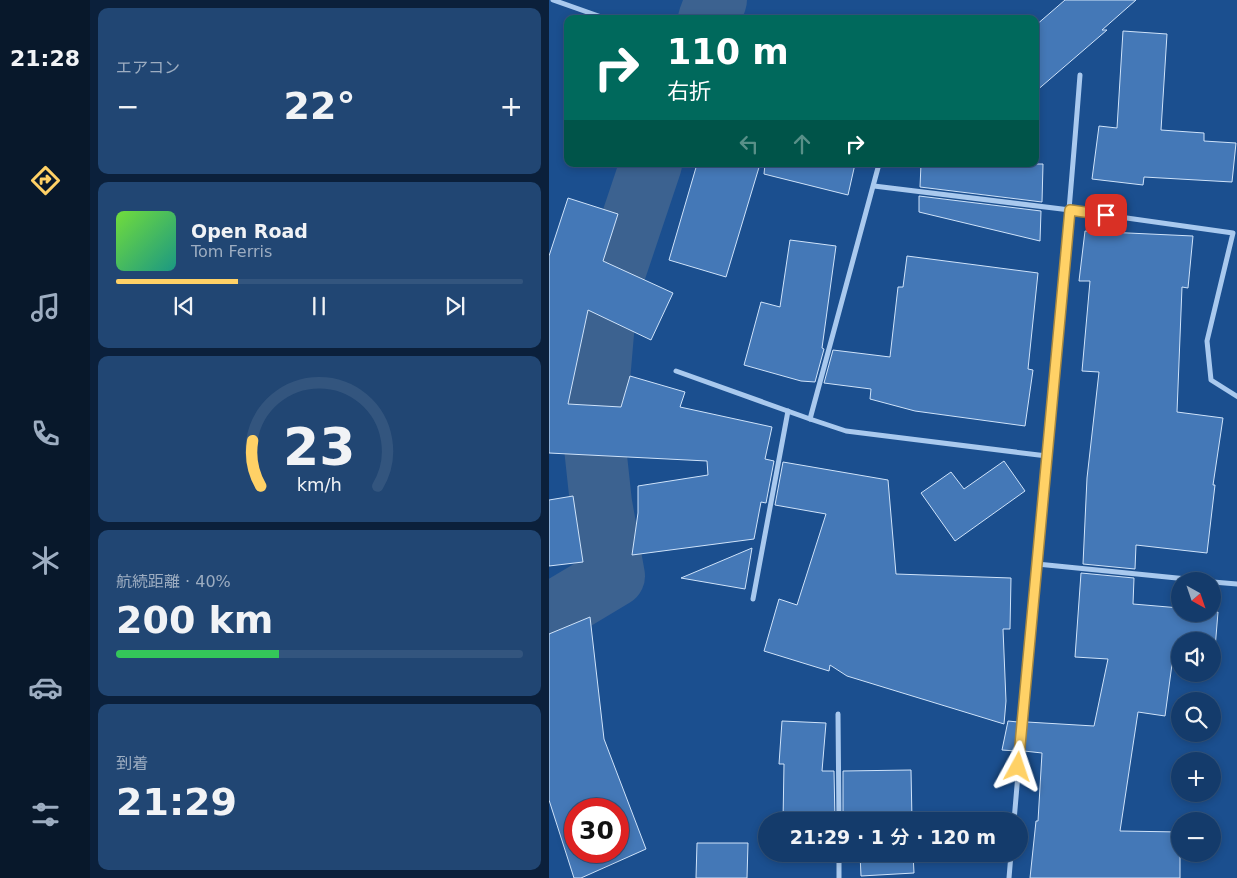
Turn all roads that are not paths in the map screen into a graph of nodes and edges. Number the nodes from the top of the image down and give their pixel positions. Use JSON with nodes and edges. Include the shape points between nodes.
{"nodes":[{"id":1,"x":553,"y":0,"type":"edge"},
{"id":2,"x":596,"y":15,"type":"edge"},
{"id":3,"x":1081,"y":75,"type":"dead end"},
{"id":4,"x":878,"y":167,"type":"edge"},
{"id":5,"x":873,"y":186,"type":"junction"},
{"id":6,"x":1070,"y":210,"type":"junction"},
{"id":7,"x":676,"y":371,"type":"dead end"},
{"id":8,"x":1237,"y":397,"type":"edge"},
{"id":9,"x":789,"y":411,"type":"junction"},
{"id":10,"x":810,"y":419,"type":"junction"},
{"id":11,"x":1047,"y":456,"type":"junction"},
{"id":12,"x":1037,"y":564,"type":"junction"},
{"id":13,"x":1171,"y":577,"type":"edge"},
{"id":14,"x":1221,"y":583,"type":"edge"},
{"id":15,"x":1237,"y":584,"type":"edge"},
{"id":16,"x":753,"y":600,"type":"dead end"},
{"id":17,"x":838,"y":714,"type":"dead end"},
{"id":18,"x":839,"y":812,"type":"edge"},
{"id":19,"x":1015,"y":812,"type":"edge"},
{"id":20,"x":839,"y":862,"type":"edge"},
{"id":21,"x":1010,"y":862,"type":"edge"},
{"id":22,"x":839,"y":878,"type":"edge"},
{"id":23,"x":1009,"y":878,"type":"edge"}],
"edges":[{"from":1,"to":2,"type":"street"},
{"from":3,"to":6,"type":"street"},
{"from":4,"to":5,"type":"street"},
{"from":5,"to":6,"type":"street"},
{"from":5,"to":10,"type":"street"},
{"from":6,"to":8,"type":"street","via":[[1233,233],[1207,341],[1211,380]]},
{"from":6,"to":11,"type":"street"},
{"from":7,"to":9,"type":"street"},
{"from":9,"to":10,"type":"street"},
{"from":9,"to":16,"type":"street"},
{"from":10,"to":11,"type":"street","via":[[847,431]]},
{"from":11,"to":12,"type":"street"},
{"from":12,"to":13,"type":"street"},
{"from":12,"to":19,"type":"street"},
{"from":14,"to":15,"type":"street"},
{"from":17,"to":18,"type":"street"},
{"from":20,"to":22,"type":"street"},
{"from":21,"to":23,"type":"street"}]}
